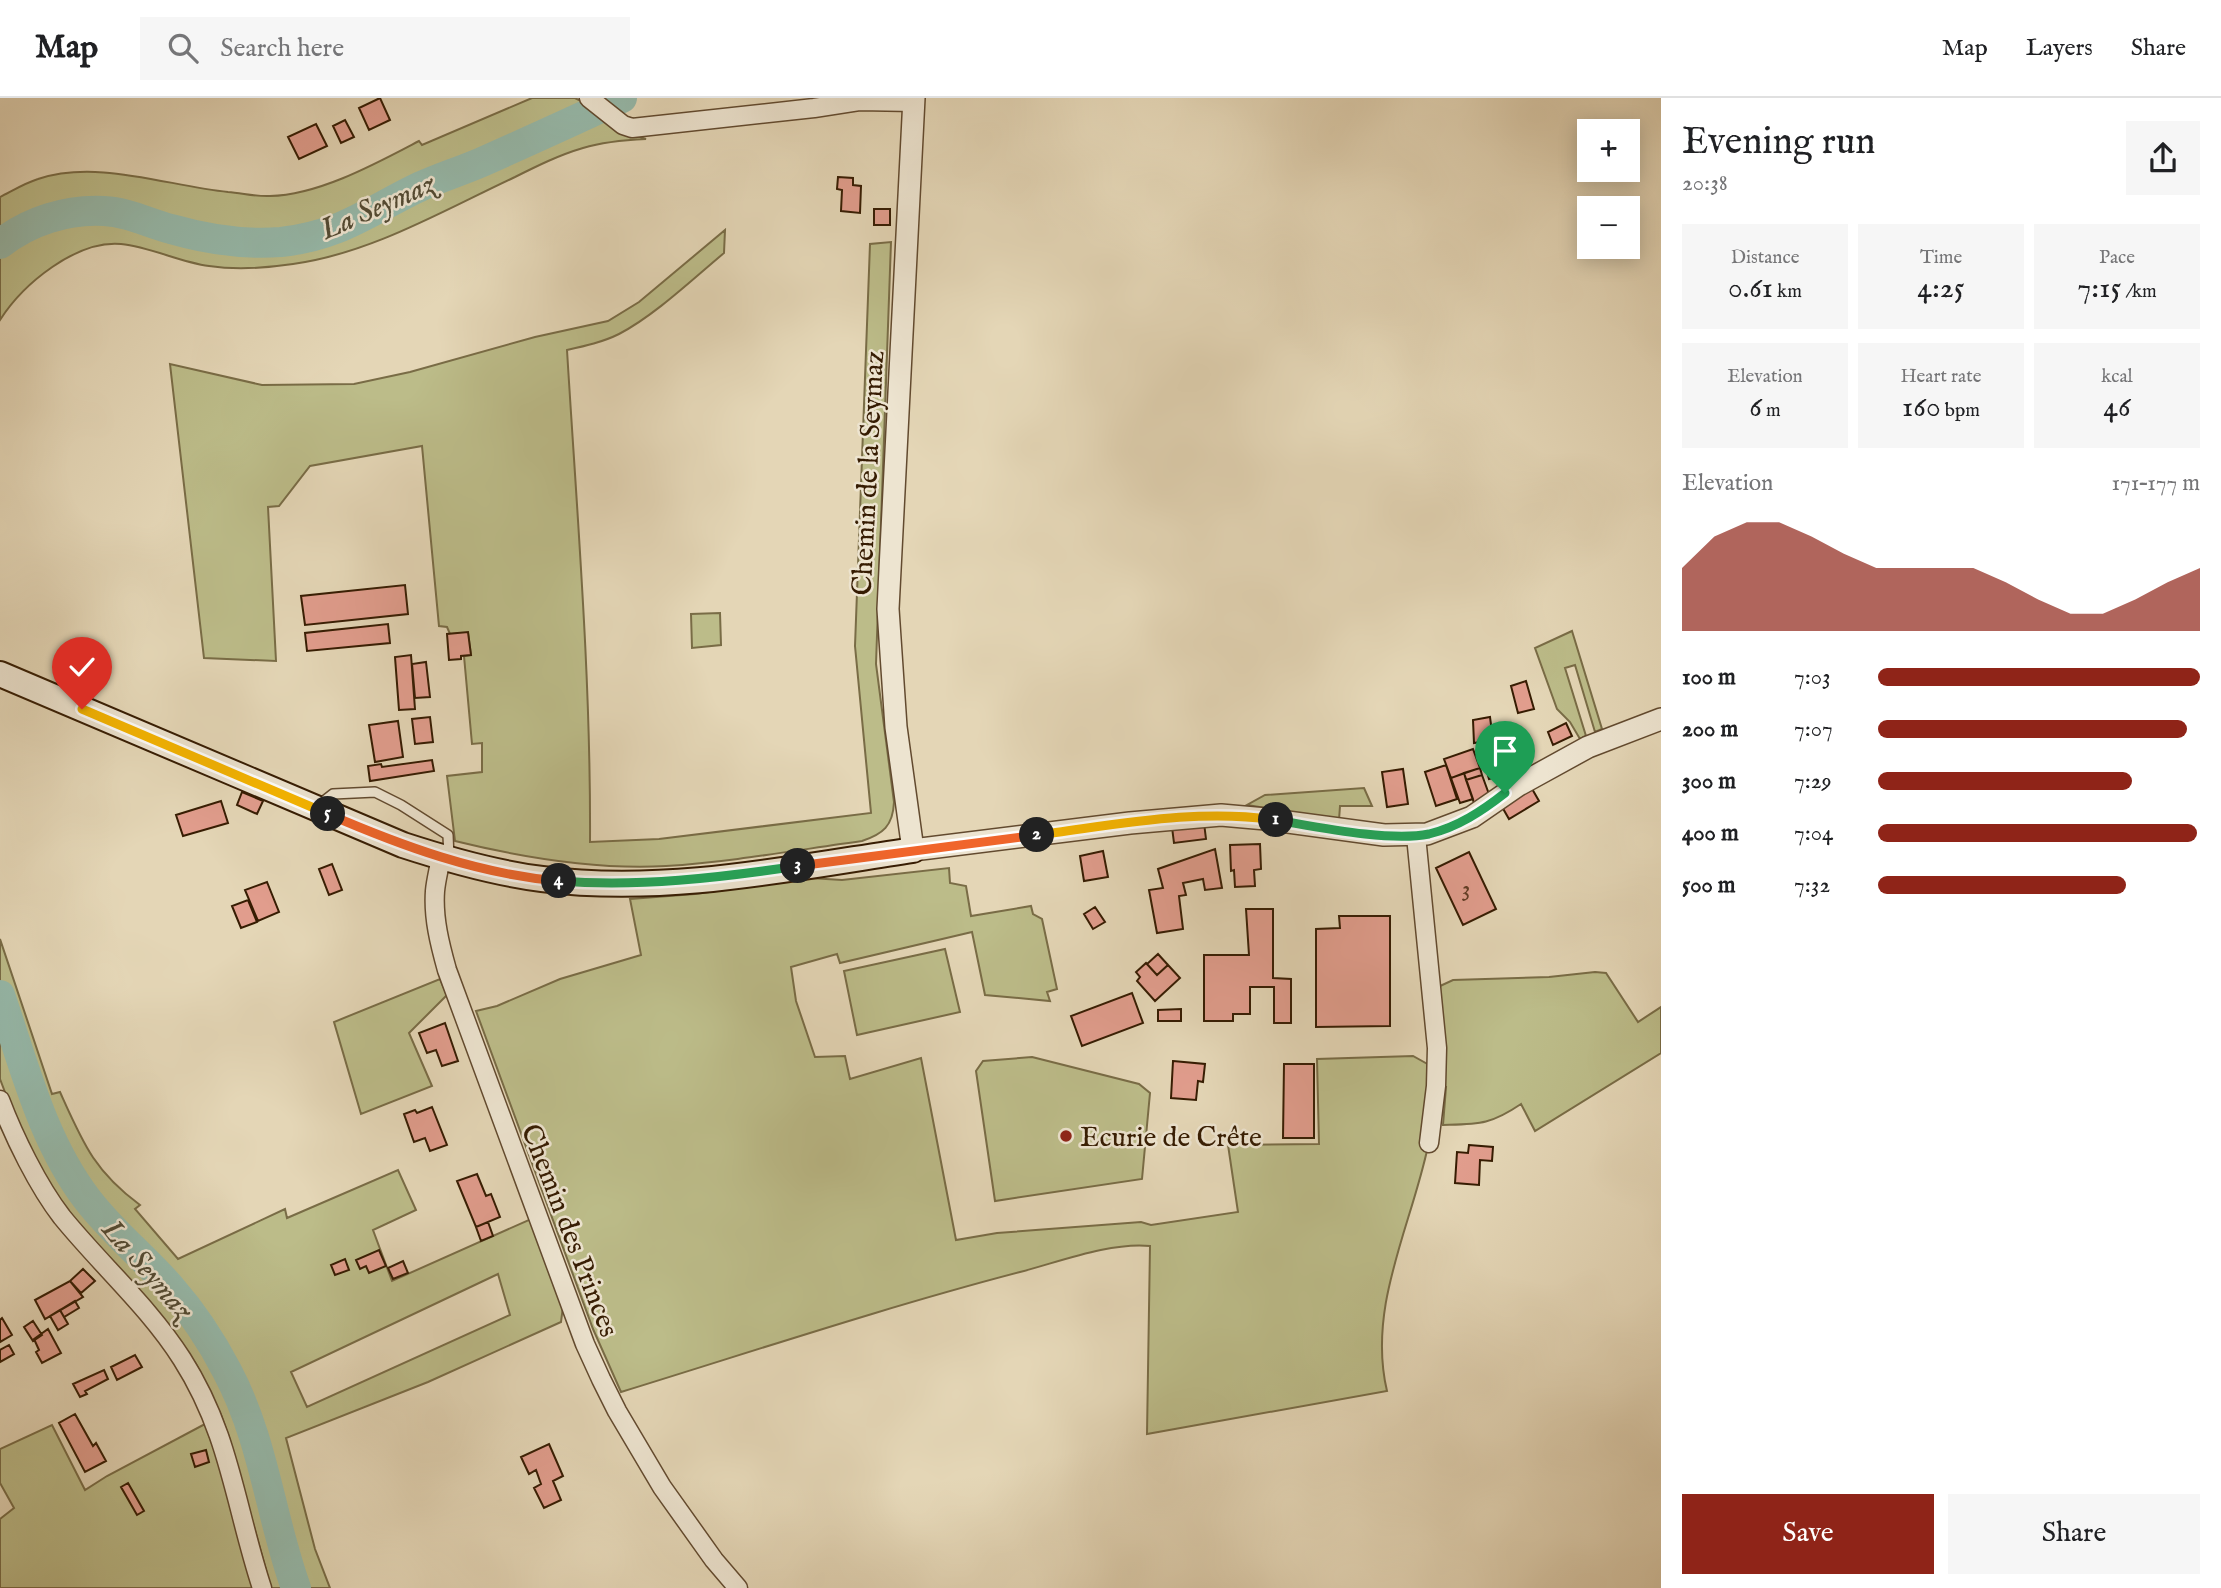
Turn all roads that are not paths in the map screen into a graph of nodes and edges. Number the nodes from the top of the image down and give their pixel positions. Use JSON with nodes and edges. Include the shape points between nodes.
{"nodes":[{"id":1,"x":590,"y":99,"type":"edge"},
{"id":2,"x":914,"y":100,"type":"edge"},
{"id":3,"x":0,"y":674,"type":"edge"},
{"id":4,"x":1661,"y":719,"type":"edge"},
{"id":5,"x":314,"y":808,"type":"junction"},
{"id":6,"x":1416,"y":835,"type":"junction"},
{"id":7,"x":914,"y":850,"type":"junction"},
{"id":8,"x":445,"y":859,"type":"junction"},
{"id":9,"x":0,"y":1100,"type":"edge"},
{"id":10,"x":1429,"y":1143,"type":"dead end"},
{"id":11,"x":262,"y":1588,"type":"edge"},
{"id":12,"x":738,"y":1588,"type":"edge"}],
"edges":[{"from":1,"to":2,"type":"street","via":[[632,128],[859,101]]},
{"from":2,"to":7,"type":"street","name":"Chemin de la Seymaz","via":[[888,608],[896,727]]},
{"from":3,"to":5,"type":"main road"},
{"from":4,"to":6,"type":"street","via":[[1557,762],[1465,820]]},
{"from":5,"to":8,"type":"main road"},
{"from":5,"to":8,"type":"lane","via":[[333,794],[375,792],[448,835]]},
{"from":6,"to":7,"type":"street","via":[[1221,815]]},
{"from":6,"to":10,"type":"street","via":[[1437,1048]]},
{"from":7,"to":8,"type":"main road","via":[[728,877],[608,884],[543,880]]},
{"from":8,"to":12,"type":"street","name":"Chemin des Princes","via":[[435,893],[435,916],[447,970],[585,1344],[617,1411],[662,1487]]},
{"from":9,"to":11,"type":"street","via":[[60,1214],[162,1331],[206,1401],[225,1451]]}]}
